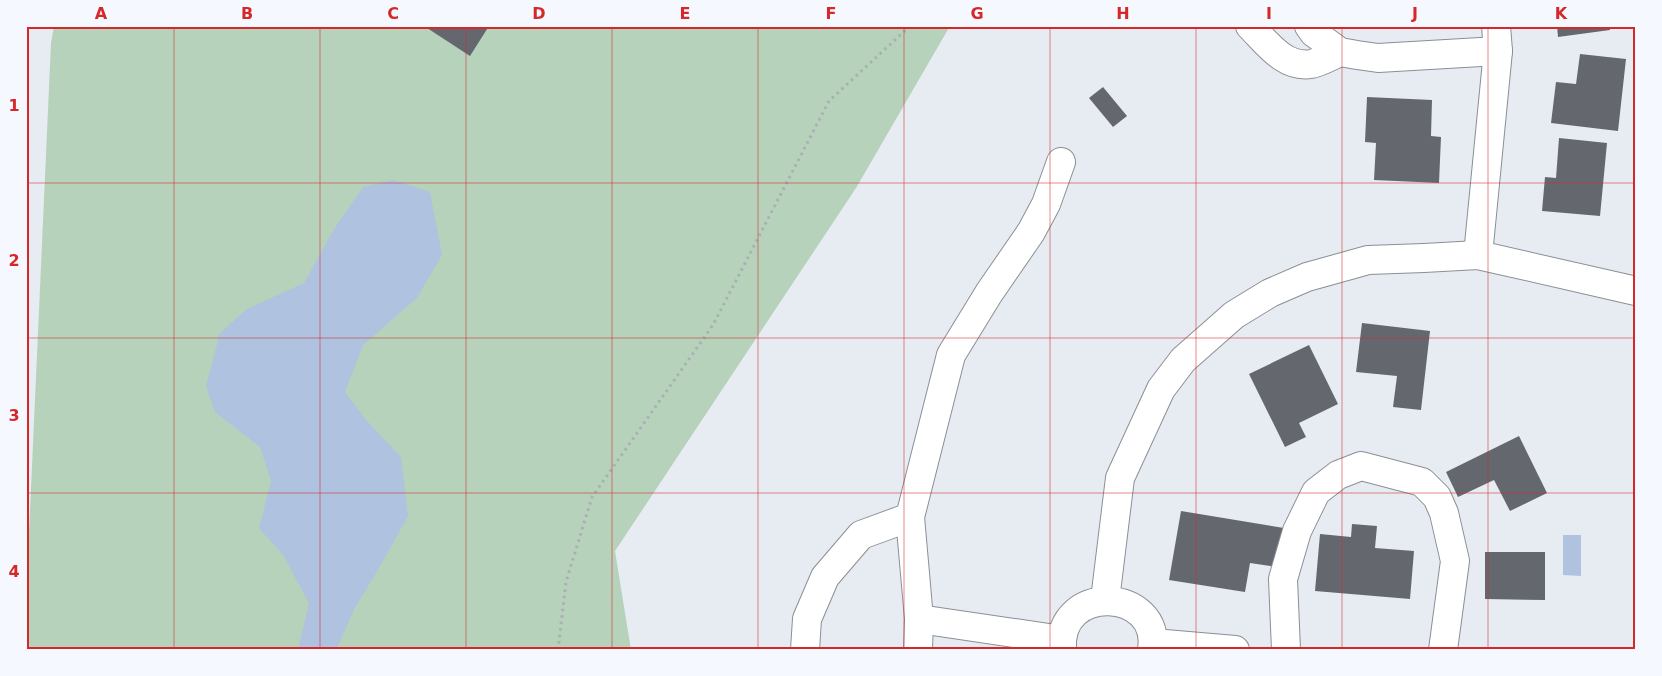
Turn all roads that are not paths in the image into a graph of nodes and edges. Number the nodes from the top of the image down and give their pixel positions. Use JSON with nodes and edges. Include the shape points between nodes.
{"nodes":[{"id":1,"x":1250,"y":26,"type":"edge"},
{"id":2,"x":1309,"y":26,"type":"edge"},
{"id":3,"x":1497,"y":39,"type":"edge"},
{"id":4,"x":1340,"y":52,"type":"junction"},
{"id":5,"x":1062,"y":162,"type":"dead end"},
{"id":6,"x":1478,"y":255,"type":"junction"},
{"id":7,"x":1636,"y":291,"type":"edge"},
{"id":8,"x":910,"y":517,"type":"junction"},
{"id":9,"x":1105,"y":600,"type":"junction"},
{"id":10,"x":919,"y":619,"type":"junction"},
{"id":11,"x":1062,"y":645,"type":"edge"},
{"id":12,"x":1153,"y":646,"type":"edge"},
{"id":13,"x":805,"y":650,"type":"edge"},
{"id":14,"x":919,"y":650,"type":"edge"},
{"id":15,"x":1235,"y":650,"type":"edge"},
{"id":16,"x":1286,"y":650,"type":"edge"},
{"id":17,"x":1443,"y":650,"type":"edge"}],
"edges":[{"from":1,"to":4,"type":"street","via":[[1281,57],[1293,63],[1313,64]]},
{"from":2,"to":4,"type":"street"},
{"from":3,"to":4,"type":"street","via":[[1378,58]]},
{"from":3,"to":6,"type":"street"},
{"from":5,"to":8,"type":"street","via":[[1031,232],[951,355]]},
{"from":6,"to":7,"type":"street"},
{"from":6,"to":9,"type":"street","via":[[1368,260],[1308,277],[1270,293],[1234,315],[1184,360],[1161,389],[1120,478]]},
{"from":8,"to":10,"type":"street"},
{"from":8,"to":13,"type":"street","via":[[861,535],[825,577],[807,619]]},
{"from":9,"to":11,"type":"street","via":[[1094,602],[1072,616],[1065,628]]},
{"from":9,"to":12,"type":"street","via":[[1116,600],[1138,611],[1151,631]]},
{"from":10,"to":11,"type":"street"},
{"from":10,"to":14,"type":"street"},
{"from":12,"to":15,"type":"street"},
{"from":16,"to":17,"type":"street","via":[[1283,579],[1297,531],[1316,492],[1338,475],[1361,466],[1422,482],[1438,497],[1455,561]]}]}
